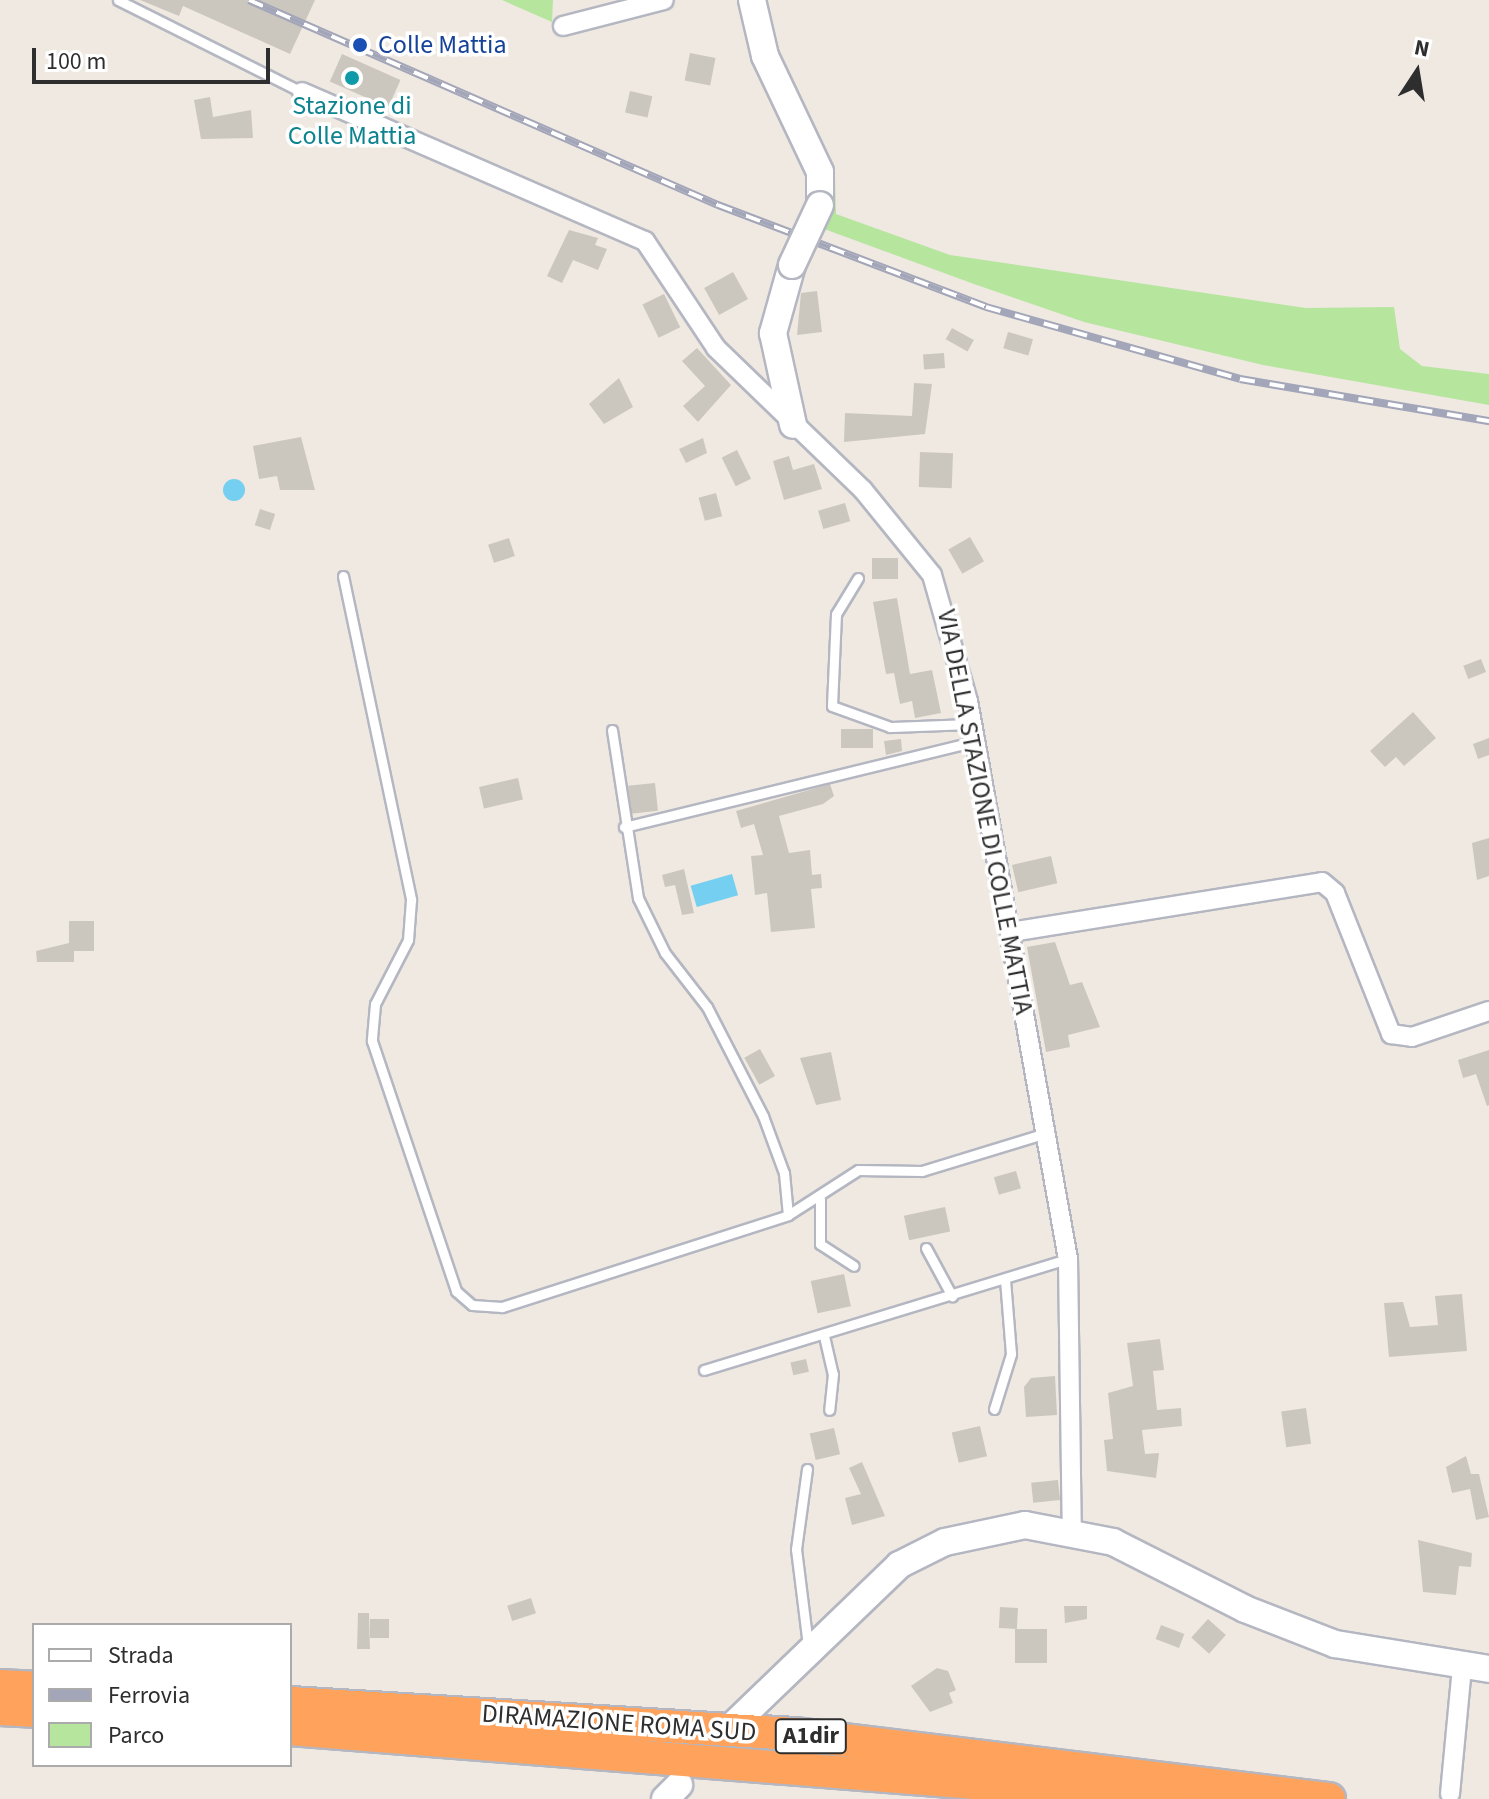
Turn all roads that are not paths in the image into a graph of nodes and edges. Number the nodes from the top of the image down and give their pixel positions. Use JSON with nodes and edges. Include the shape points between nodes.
{"nodes":[{"id":1,"x":118,"y":0,"type":"edge"},
{"id":2,"x":664,"y":0,"type":"edge"},
{"id":3,"x":752,"y":0,"type":"edge"},
{"id":4,"x":563,"y":26,"type":"dead end"},
{"id":5,"x":302,"y":92,"type":"joint"},
{"id":6,"x":793,"y":425,"type":"junction"},
{"id":7,"x":343,"y":576,"type":"dead end"},
{"id":8,"x":858,"y":578,"type":"dead end"},
{"id":9,"x":612,"y":730,"type":"dead end"},
{"id":10,"x":974,"y":732,"type":"junction"},
{"id":11,"x":624,"y":827,"type":"junction"},
{"id":12,"x":1011,"y":932,"type":"junction"},
{"id":13,"x":1489,"y":1011,"type":"edge"},
{"id":14,"x":1046,"y":1133,"type":"junction"},
{"id":15,"x":820,"y":1199,"type":"junction"},
{"id":16,"x":788,"y":1215,"type":"junction"},
{"id":17,"x":926,"y":1248,"type":"dead end"},
{"id":18,"x":1068,"y":1259,"type":"junction"},
{"id":19,"x":854,"y":1266,"type":"dead end"},
{"id":20,"x":1005,"y":1279,"type":"junction"},
{"id":21,"x":952,"y":1296,"type":"junction"},
{"id":22,"x":824,"y":1336,"type":"junction"},
{"id":23,"x":704,"y":1370,"type":"dead end"},
{"id":24,"x":994,"y":1409,"type":"dead end"},
{"id":25,"x":829,"y":1410,"type":"dead end"},
{"id":26,"x":807,"y":1469,"type":"dead end"},
{"id":27,"x":1072,"y":1530,"type":"junction"},
{"id":28,"x":809,"y":1648,"type":"junction"},
{"id":29,"x":1462,"y":1667,"type":"junction"},
{"id":30,"x":1489,"y":1669,"type":"edge"},
{"id":31,"x":0,"y":1686,"type":"edge"},
{"id":32,"x":32,"y":1688,"type":"edge"},
{"id":33,"x":292,"y":1703,"type":"edge"},
{"id":34,"x":0,"y":1709,"type":"edge"},
{"id":35,"x":32,"y":1711,"type":"edge"},
{"id":36,"x":733,"y":1725,"type":"dead end"},
{"id":37,"x":292,"y":1729,"type":"edge"},
{"id":38,"x":1450,"y":1794,"type":"dead end"},
{"id":39,"x":1177,"y":1799,"type":"edge"},
{"id":40,"x":1329,"y":1799,"type":"edge"}],
"edges":[{"from":1,"to":5,"type":"lane"},
{"from":2,"to":4,"type":"street"},
{"from":3,"to":6,"type":"street","bridge":true,"via":[[765,56],[820,172],[820,205],[792,265],[773,333]]},
{"from":5,"to":6,"type":"street","name":"VIA DELLA STAZIONE DI COLLE MATTIA","via":[[641,238],[711,341]]},
{"from":6,"to":10,"type":"street","name":"VIA DELLA STAZIONE DI COLLE MATTIA","via":[[863,490],[928,568],[948,616]]},
{"from":7,"to":16,"type":"lane","via":[[411,900],[408,940],[375,1004],[372,1041],[456,1291],[472,1305],[502,1307]]},
{"from":8,"to":10,"type":"lane","via":[[834,622],[832,706],[890,727]]},
{"from":9,"to":11,"type":"lane"},
{"from":10,"to":11,"type":"lane"},
{"from":10,"to":12,"type":"street","name":"VIA DELLA STAZIONE DI COLLE MATTIA"},
{"from":11,"to":16,"type":"lane","via":[[632,879],[650,927],[707,1007],[766,1122],[784,1173]]},
{"from":12,"to":13,"type":"street","via":[[1322,882],[1335,893],[1391,1034],[1412,1037]]},
{"from":12,"to":14,"type":"street","name":"VIA DELLA STAZIONE DI COLLE MATTIA"},
{"from":14,"to":15,"type":"lane","via":[[922,1171],[858,1170]]},
{"from":14,"to":18,"type":"street","name":"VIA DELLA STAZIONE DI COLLE MATTIA"},
{"from":15,"to":16,"type":"lane"},
{"from":15,"to":19,"type":"lane","via":[[820,1244]]},
{"from":17,"to":21,"type":"lane"},
{"from":18,"to":20,"type":"lane"},
{"from":18,"to":27,"type":"street","name":"VIA DELLA STAZIONE DI COLLE MATTIA"},
{"from":20,"to":21,"type":"lane"},
{"from":20,"to":24,"type":"lane","via":[[1011,1354]]},
{"from":21,"to":22,"type":"lane"},
{"from":22,"to":23,"type":"lane"},
{"from":22,"to":25,"type":"lane","via":[[833,1374]]},
{"from":26,"to":28,"type":"lane","via":[[796,1549]]},
{"from":27,"to":28,"type":"street","via":[[1012,1527],[933,1546],[886,1575]]},
{"from":27,"to":29,"type":"street","via":[[1308,1635]]},
{"from":28,"to":36,"type":"street"},
{"from":29,"to":30,"type":"street"},
{"from":29,"to":38,"type":"street"},
{"from":31,"to":32,"type":"highway"},
{"from":33,"to":40,"type":"highway","name":"DIRAMAZIONE ROMA SUD","number":"A1dir","via":[[794,1734]]},
{"from":34,"to":35,"type":"highway"},
{"from":37,"to":39,"type":"highway","name":"DIRAMAZIONE ROMA SUD","number":"A1dir"}]}
